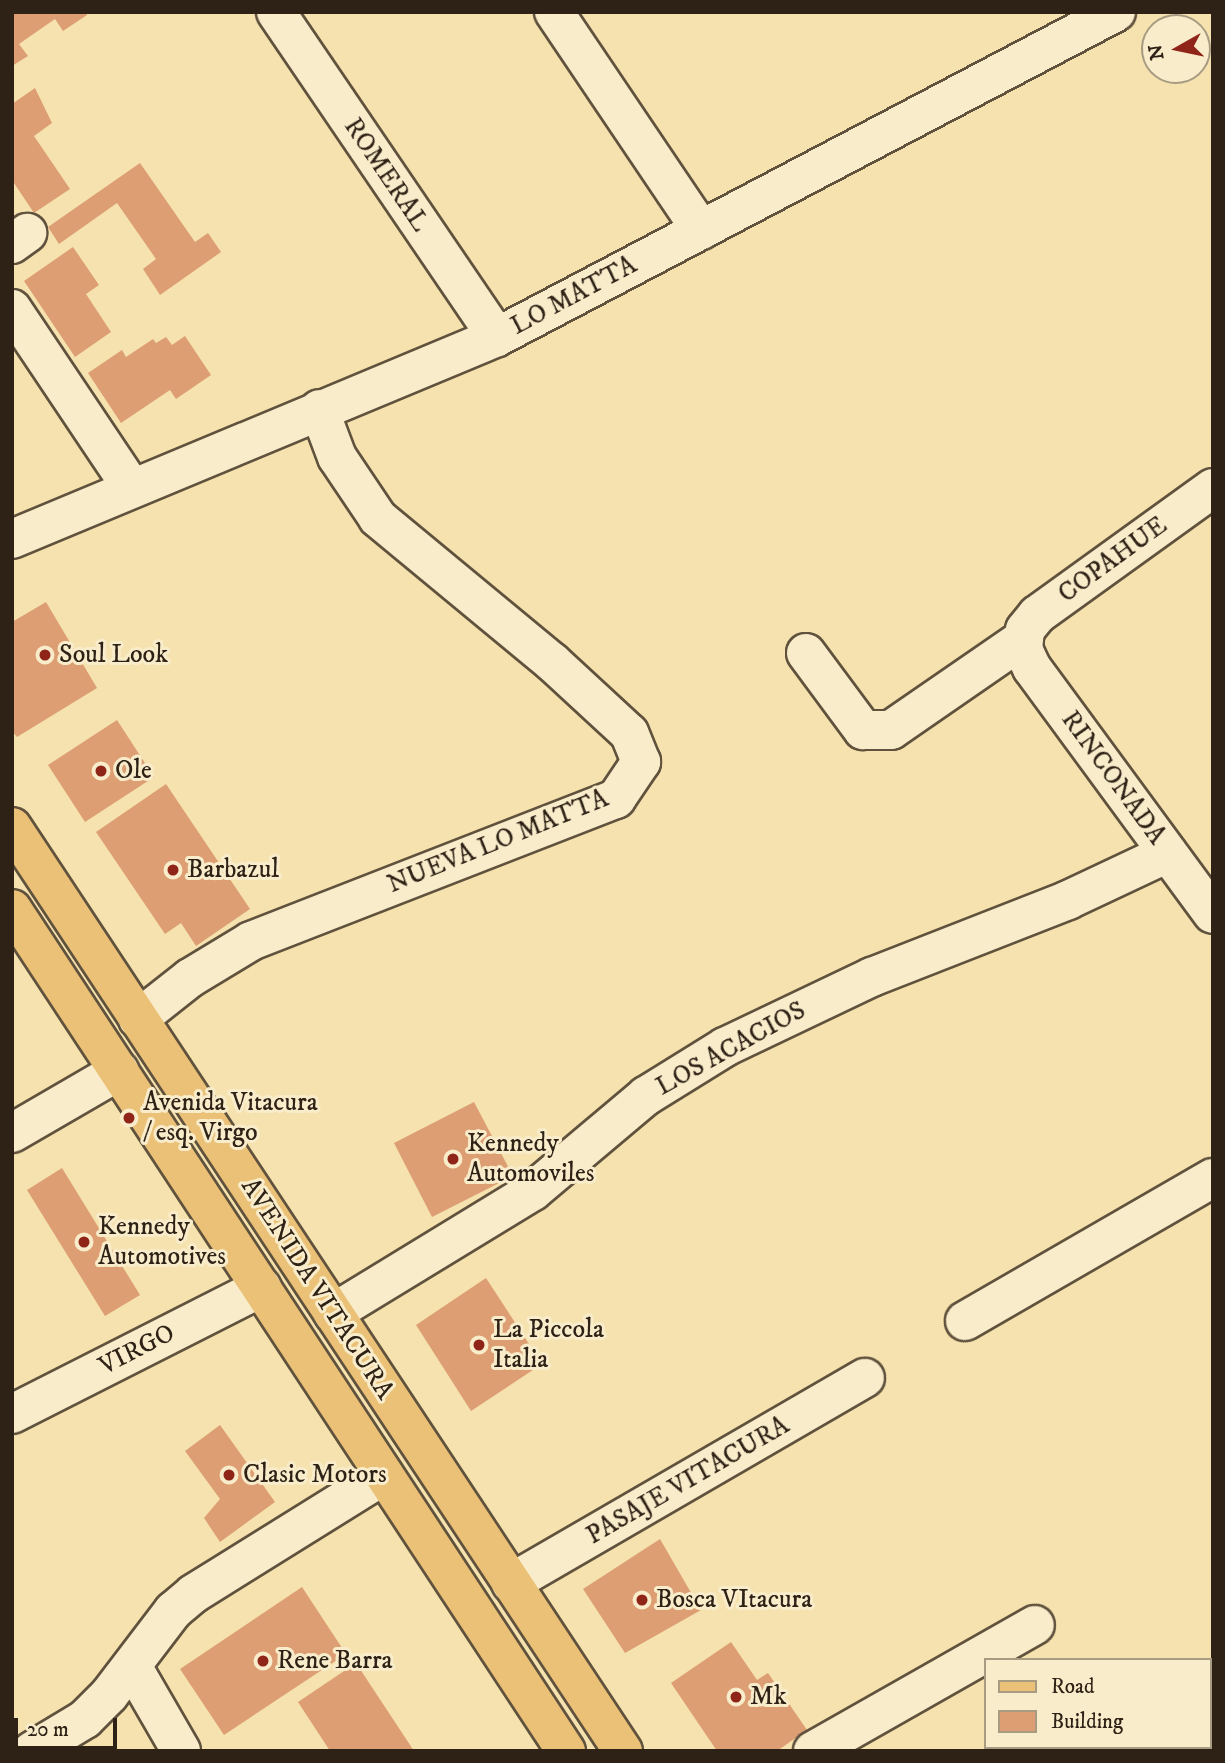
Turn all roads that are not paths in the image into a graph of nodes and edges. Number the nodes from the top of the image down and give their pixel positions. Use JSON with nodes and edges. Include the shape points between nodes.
{"nodes":[{"id":1,"x":276,"y":12,"type":"edge"},
{"id":2,"x":554,"y":12,"type":"edge"},
{"id":3,"x":1116,"y":12,"type":"edge"},
{"id":4,"x":701,"y":230,"type":"junction"},
{"id":5,"x":12,"y":309,"type":"edge"},
{"id":6,"x":497,"y":337,"type":"junction"},
{"id":7,"x":319,"y":409,"type":"junction"},
{"id":8,"x":132,"y":488,"type":"junction"},
{"id":9,"x":1213,"y":488,"type":"edge"},
{"id":10,"x":12,"y":539,"type":"edge"},
{"id":11,"x":1023,"y":639,"type":"junction"},
{"id":12,"x":806,"y":653,"type":"dead end"},
{"id":13,"x":12,"y":827,"type":"edge"},
{"id":14,"x":1168,"y":853,"type":"junction"},
{"id":15,"x":12,"y":909,"type":"edge"},
{"id":16,"x":1213,"y":914,"type":"edge"},
{"id":17,"x":138,"y":1018,"type":"junction"},
{"id":18,"x":119,"y":1071,"type":"junction"},
{"id":19,"x":12,"y":1133,"type":"edge"},
{"id":20,"x":1213,"y":1178,"type":"edge"},
{"id":21,"x":262,"y":1287,"type":"junction"},
{"id":22,"x":333,"y":1313,"type":"junction"},
{"id":23,"x":965,"y":1321,"type":"dead end"},
{"id":24,"x":865,"y":1378,"type":"dead end"},
{"id":25,"x":12,"y":1413,"type":"edge"},
{"id":26,"x":384,"y":1475,"type":"junction"},
{"id":27,"x":512,"y":1583,"type":"junction"},
{"id":28,"x":1035,"y":1625,"type":"dead end"},
{"id":29,"x":132,"y":1666,"type":"junction"},
{"id":30,"x":32,"y":1751,"type":"edge"},
{"id":31,"x":181,"y":1751,"type":"edge"},
{"id":32,"x":566,"y":1751,"type":"edge"},
{"id":33,"x":622,"y":1751,"type":"edge"},
{"id":34,"x":813,"y":1751,"type":"edge"}],
"edges":[{"from":1,"to":6,"type":"street","name":"ROMERAL"},
{"from":2,"to":4,"type":"street"},
{"from":3,"to":4,"type":"street","name":"LO MATTA"},
{"from":4,"to":6,"type":"street","name":"LO MATTA"},
{"from":5,"to":8,"type":"street"},
{"from":6,"to":7,"type":"street","name":"LO MATTA"},
{"from":7,"to":8,"type":"street","name":"LO MATTA"},
{"from":7,"to":17,"type":"street","name":"NUEVA LO MATTA","via":[[337,457],[378,518],[552,662],[629,733],[641,762],[616,799],[251,941],[190,978]]},
{"from":8,"to":10,"type":"street","name":"LO MATTA"},
{"from":9,"to":11,"type":"street","name":"COPAHUE","via":[[1037,615]]},
{"from":11,"to":12,"type":"street","via":[[891,730],[863,730]]},
{"from":11,"to":14,"type":"street","name":"RINCONADA","via":[[1032,668]]},
{"from":13,"to":17,"type":"main road","name":"AVENIDA VITACURA"},
{"from":14,"to":16,"type":"street","name":"RINCONADA"},
{"from":14,"to":22,"type":"street","name":"LOS ACACIOS","via":[[1068,900],[872,977],[725,1047],[646,1096],[533,1191]]},
{"from":15,"to":18,"type":"main road","name":"AVENIDA VITACURA"},
{"from":17,"to":22,"type":"main road","name":"AVENIDA VITACURA"},
{"from":18,"to":19,"type":"street"},
{"from":18,"to":21,"type":"main road","name":"AVENIDA VITACURA"},
{"from":20,"to":23,"type":"street"},
{"from":21,"to":25,"type":"street","name":"VIRGO"},
{"from":21,"to":26,"type":"main road","name":"AVENIDA VITACURA"},
{"from":22,"to":27,"type":"main road","name":"AVENIDA VITACURA"},
{"from":24,"to":27,"type":"street","name":"PASAJE VITACURA"},
{"from":26,"to":29,"type":"street","via":[[193,1594],[173,1611]]},
{"from":26,"to":32,"type":"main road","name":"AVENIDA VITACURA"},
{"from":27,"to":33,"type":"main road","name":"AVENIDA VITACURA"},
{"from":28,"to":34,"type":"street"},
{"from":29,"to":30,"type":"street","via":[[85,1719]]},
{"from":29,"to":31,"type":"street"}]}
